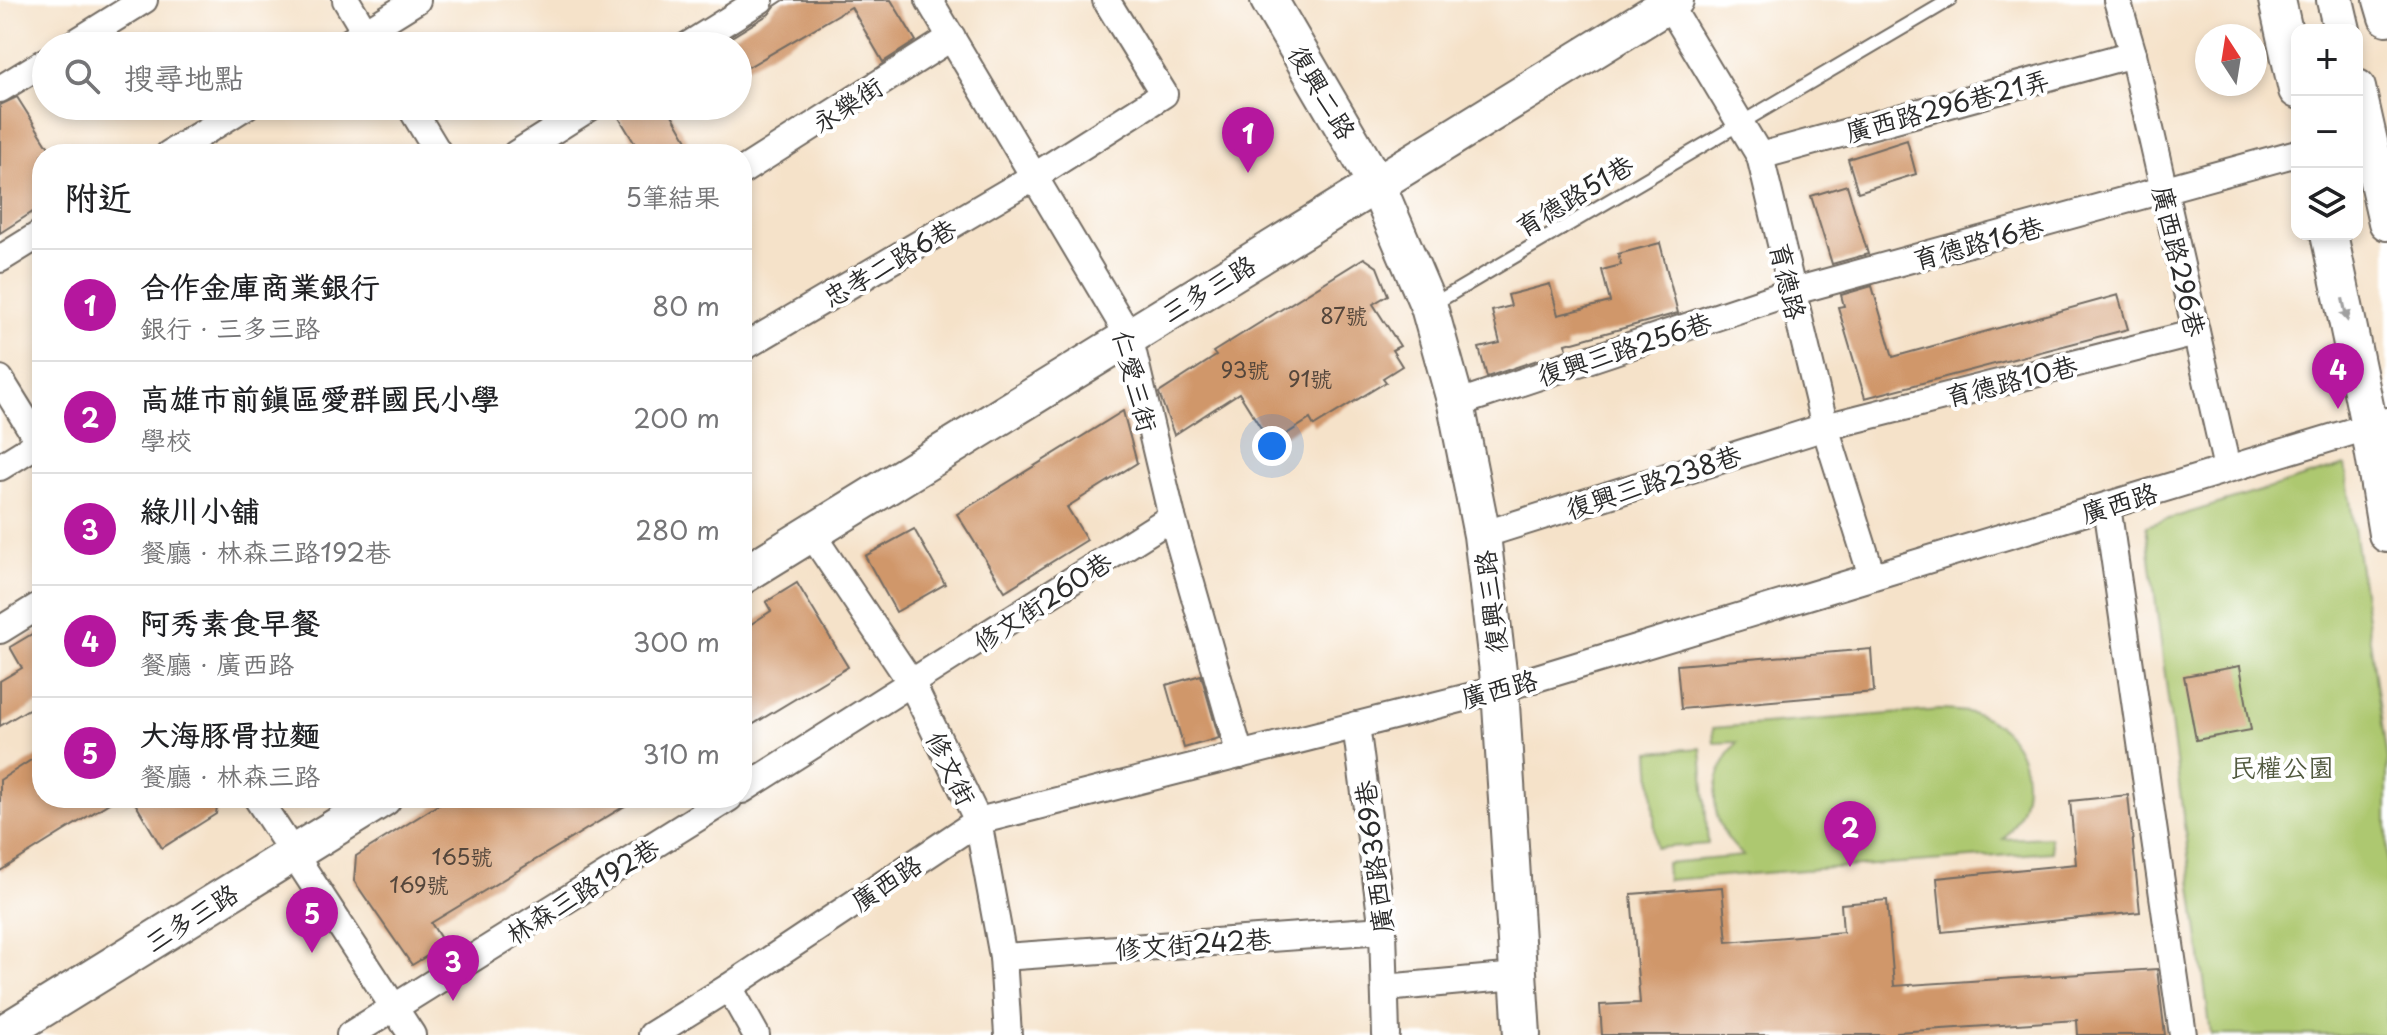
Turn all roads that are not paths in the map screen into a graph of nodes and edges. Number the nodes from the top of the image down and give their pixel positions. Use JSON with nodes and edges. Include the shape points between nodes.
{"nodes":[{"id":1,"x":144,"y":0,"type":"edge"},
{"id":2,"x":346,"y":0,"type":"edge"},
{"id":3,"x":417,"y":0,"type":"edge"},
{"id":4,"x":760,"y":0,"type":"edge"},
{"id":5,"x":929,"y":0,"type":"edge"},
{"id":6,"x":1106,"y":0,"type":"edge"},
{"id":7,"x":1269,"y":0,"type":"edge"},
{"id":8,"x":1950,"y":0,"type":"edge"},
{"id":9,"x":2117,"y":0,"type":"edge"},
{"id":10,"x":2277,"y":0,"type":"edge"},
{"id":11,"x":2335,"y":0,"type":"edge"},
{"id":12,"x":2382,"y":0,"type":"edge"},
{"id":13,"x":1655,"y":5,"type":"edge"},
{"id":14,"x":2387,"y":17,"type":"edge"},
{"id":15,"x":2341,"y":24,"type":"edge"},
{"id":16,"x":93,"y":32,"type":"edge"},
{"id":17,"x":366,"y":32,"type":"edge"},
{"id":18,"x":378,"y":32,"type":"edge"},
{"id":19,"x":709,"y":32,"type":"edge"},
{"id":20,"x":952,"y":37,"type":"junction"},
{"id":21,"x":2133,"y":54,"type":"junction"},
{"id":22,"x":2291,"y":63,"type":"edge"},
{"id":23,"x":32,"y":70,"type":"edge"},
{"id":24,"x":0,"y":89,"type":"edge"},
{"id":25,"x":2359,"y":96,"type":"edge"},
{"id":26,"x":224,"y":120,"type":"edge"},
{"id":27,"x":418,"y":120,"type":"edge"},
{"id":28,"x":570,"y":120,"type":"edge"},
{"id":29,"x":1741,"y":122,"type":"junction"},
{"id":30,"x":185,"y":144,"type":"edge"},
{"id":31,"x":433,"y":144,"type":"edge"},
{"id":32,"x":532,"y":144,"type":"edge"},
{"id":33,"x":2291,"y":155,"type":"edge"},
{"id":34,"x":1760,"y":156,"type":"junction"},
{"id":35,"x":752,"y":165,"type":"edge"},
{"id":36,"x":1035,"y":176,"type":"junction"},
{"id":37,"x":1377,"y":185,"type":"junction"},
{"id":38,"x":2164,"y":191,"type":"junction"},
{"id":39,"x":2387,"y":222,"type":"edge"},
{"id":40,"x":32,"y":239,"type":"edge"},
{"id":41,"x":2331,"y":240,"type":"edge"},
{"id":42,"x":0,"y":259,"type":"edge"},
{"id":43,"x":1791,"y":292,"type":"junction"},
{"id":44,"x":1429,"y":307,"type":"junction"},
{"id":45,"x":2196,"y":333,"type":"junction"},
{"id":46,"x":1129,"y":336,"type":"junction"},
{"id":47,"x":752,"y":342,"type":"edge"},
{"id":48,"x":0,"y":379,"type":"edge"},
{"id":49,"x":1456,"y":404,"type":"junction"},
{"id":50,"x":2378,"y":423,"type":"edge"},
{"id":51,"x":1825,"y":427,"type":"junction"},
{"id":52,"x":32,"y":430,"type":"edge"},
{"id":53,"x":32,"y":449,"type":"edge"},
{"id":54,"x":0,"y":467,"type":"edge"},
{"id":55,"x":2227,"y":468,"type":"junction"},
{"id":56,"x":2107,"y":506,"type":"junction"},
{"id":57,"x":1172,"y":517,"type":"junction"},
{"id":58,"x":811,"y":533,"type":"junction"},
{"id":59,"x":2387,"y":534,"type":"edge"},
{"id":60,"x":1482,"y":535,"type":"junction"},
{"id":61,"x":752,"y":570,"type":"edge"},
{"id":62,"x":1872,"y":576,"type":"junction"},
{"id":63,"x":32,"y":610,"type":"edge"},
{"id":64,"x":0,"y":630,"type":"edge"},
{"id":65,"x":912,"y":684,"type":"junction"},
{"id":66,"x":1500,"y":689,"type":"junction"},
{"id":67,"x":1356,"y":725,"type":"junction"},
{"id":68,"x":1240,"y":755,"type":"junction"},
{"id":69,"x":752,"y":784,"type":"edge"},
{"id":70,"x":263,"y":808,"type":"edge"},
{"id":71,"x":367,"y":808,"type":"edge"},
{"id":72,"x":713,"y":808,"type":"edge"},
{"id":73,"x":978,"y":821,"type":"junction"},
{"id":74,"x":292,"y":855,"type":"junction"},
{"id":75,"x":1383,"y":930,"type":"junction"},
{"id":76,"x":1003,"y":957,"type":"junction"},
{"id":77,"x":1517,"y":976,"type":"junction"},
{"id":78,"x":729,"y":987,"type":"junction"},
{"id":79,"x":1385,"y":988,"type":"junction"},
{"id":80,"x":395,"y":1007,"type":"junction"},
{"id":81,"x":0,"y":1035,"type":"edge"},
{"id":82,"x":350,"y":1035,"type":"edge"},
{"id":83,"x":412,"y":1035,"type":"edge"},
{"id":84,"x":652,"y":1035,"type":"edge"},
{"id":85,"x":756,"y":1035,"type":"edge"},
{"id":86,"x":1008,"y":1035,"type":"edge"},
{"id":87,"x":1386,"y":1035,"type":"edge"},
{"id":88,"x":1522,"y":1035,"type":"edge"},
{"id":89,"x":2183,"y":1035,"type":"edge"}],
"edges":[{"from":1,"to":16,"type":"street"},
{"from":2,"to":17,"type":"street"},
{"from":3,"to":18,"type":"street"},
{"from":4,"to":19,"type":"street"},
{"from":5,"to":20,"type":"street","name":"仁愛三街"},
{"from":6,"to":36,"type":"street","name":"忠孝二路6巷","via":[[1164,94]]},
{"from":7,"to":37,"type":"street","name":"復興二路"},
{"from":8,"to":29,"type":"lane","name":"育德路51巷"},
{"from":9,"to":21,"type":"street","name":"廣西路296巷"},
{"from":10,"to":22,"type":"street"},
{"from":11,"to":15,"type":"street"},
{"from":12,"to":14,"type":"street"},
{"from":13,"to":29,"type":"street","name":"育德路"},
{"from":13,"to":37,"type":"street","name":"三多三路"},
{"from":20,"to":35,"type":"street","name":"永樂街"},
{"from":20,"to":36,"type":"street","name":"仁愛三街"},
{"from":21,"to":34,"type":"street","name":"廣西路296巷21弄"},
{"from":21,"to":38,"type":"street","name":"廣西路296巷"},
{"from":23,"to":24,"type":"street"},
{"from":25,"to":39,"type":"street"},
{"from":26,"to":30,"type":"street"},
{"from":27,"to":31,"type":"street"},
{"from":28,"to":32,"type":"street"},
{"from":29,"to":34,"type":"street","name":"育德路"},
{"from":29,"to":44,"type":"lane","name":"育德路51巷"},
{"from":33,"to":38,"type":"street","name":"育德路16巷"},
{"from":34,"to":43,"type":"street","name":"育德路"},
{"from":36,"to":46,"type":"street","name":"仁愛三街"},
{"from":36,"to":47,"type":"street","name":"忠孝二路6巷"},
{"from":37,"to":44,"type":"street","name":"復興三路"},
{"from":37,"to":46,"type":"street","name":"三多三路"},
{"from":38,"to":43,"type":"street","name":"育德路16巷"},
{"from":38,"to":45,"type":"street","name":"廣西路296巷"},
{"from":40,"to":42,"type":"street"},
{"from":41,"to":50,"type":"street","one_way":true},
{"from":43,"to":49,"type":"street","name":"復興三路256巷"},
{"from":43,"to":51,"type":"street","name":"育德路"},
{"from":44,"to":49,"type":"street","name":"復興三路"},
{"from":45,"to":51,"type":"street","name":"育德路10巷"},
{"from":45,"to":55,"type":"street","name":"廣西路296巷"},
{"from":46,"to":57,"type":"street","name":"仁愛三街"},
{"from":46,"to":58,"type":"street","name":"三多三路"},
{"from":48,"to":52,"type":"street"},
{"from":49,"to":60,"type":"street","name":"復興三路"},
{"from":50,"to":55,"type":"street","name":"廣西路"},
{"from":50,"to":59,"type":"street"},
{"from":51,"to":60,"type":"street","name":"復興三路238巷"},
{"from":51,"to":62,"type":"street","name":"育德路"},
{"from":53,"to":54,"type":"street"},
{"from":55,"to":56,"type":"street","name":"廣西路"},
{"from":56,"to":62,"type":"street","name":"廣西路"},
{"from":56,"to":89,"type":"street"},
{"from":57,"to":65,"type":"street","name":"修文街260巷"},
{"from":57,"to":68,"type":"street","name":"仁愛三街"},
{"from":58,"to":61,"type":"street","name":"三多三路"},
{"from":58,"to":65,"type":"street","name":"修文街"},
{"from":60,"to":66,"type":"street","name":"復興三路"},
{"from":62,"to":66,"type":"street","name":"廣西路"},
{"from":63,"to":64,"type":"street"},
{"from":65,"to":69,"type":"street"},
{"from":65,"to":73,"type":"street","name":"修文街"},
{"from":66,"to":67,"type":"street","name":"廣西路"},
{"from":66,"to":77,"type":"street","name":"復興三路"},
{"from":67,"to":68,"type":"street","name":"廣西路"},
{"from":67,"to":75,"type":"street","name":"廣西路369巷"},
{"from":68,"to":73,"type":"street","name":"廣西路"},
{"from":70,"to":74,"type":"street"},
{"from":71,"to":74,"type":"street","name":"三多三路"},
{"from":72,"to":80,"type":"street","name":"林森三路192巷"},
{"from":73,"to":76,"type":"street","name":"修文街"},
{"from":73,"to":78,"type":"street","name":"廣西路"},
{"from":74,"to":80,"type":"street"},
{"from":74,"to":81,"type":"street","name":"三多三路"},
{"from":75,"to":76,"type":"street","name":"修文街242巷"},
{"from":75,"to":79,"type":"street","name":"廣西路369巷"},
{"from":76,"to":86,"type":"street","name":"修文街"},
{"from":77,"to":79,"type":"street"},
{"from":77,"to":88,"type":"street","name":"復興三路"},
{"from":78,"to":84,"type":"street","name":"廣西路"},
{"from":78,"to":85,"type":"street"},
{"from":79,"to":87,"type":"street","name":"廣西路369巷"},
{"from":80,"to":82,"type":"street","name":"林森三路192巷"},
{"from":80,"to":83,"type":"street"}]}
